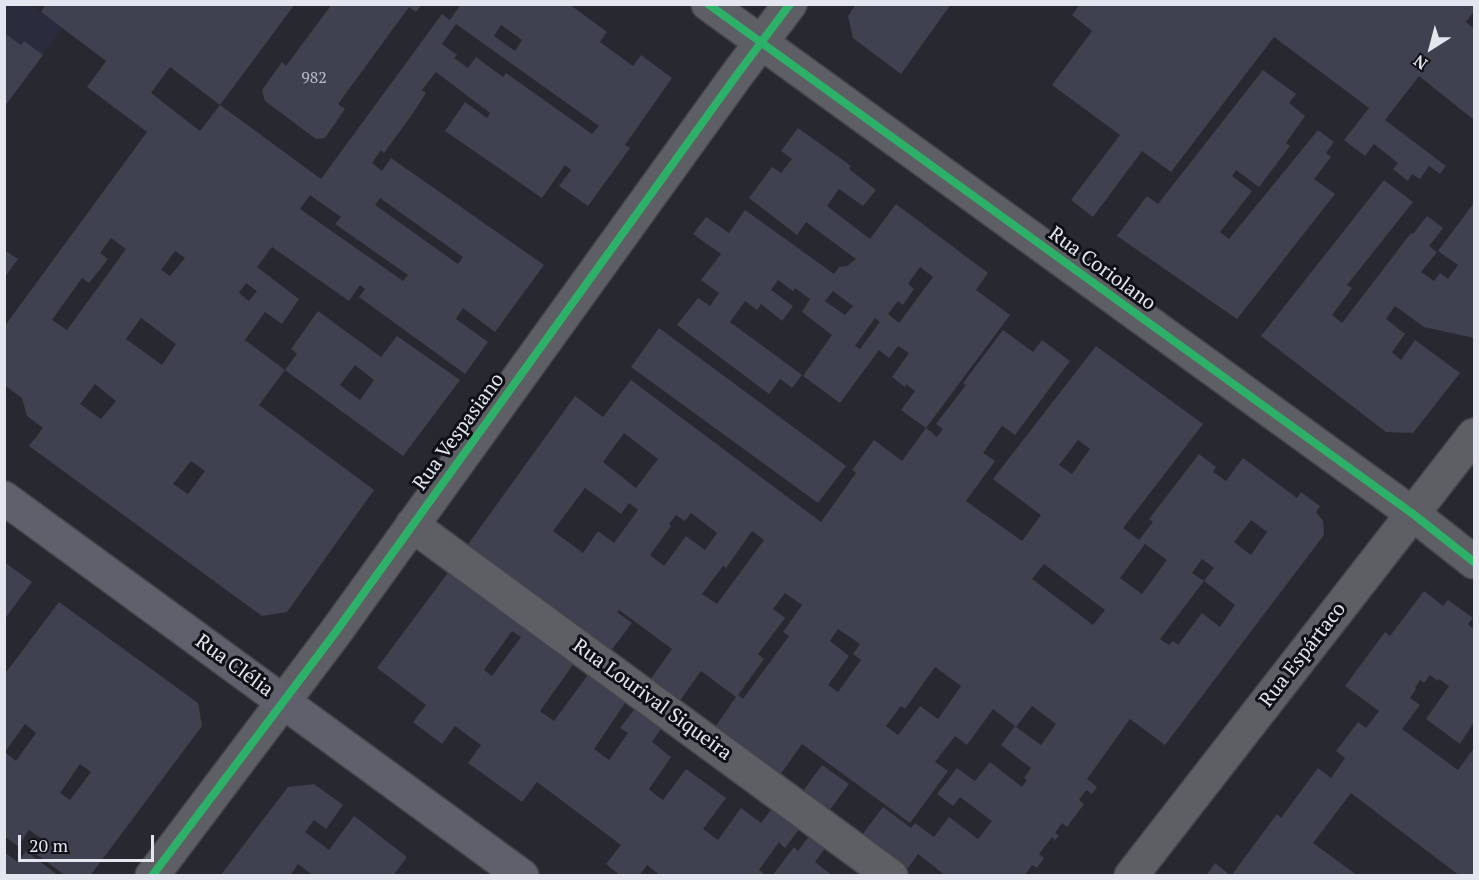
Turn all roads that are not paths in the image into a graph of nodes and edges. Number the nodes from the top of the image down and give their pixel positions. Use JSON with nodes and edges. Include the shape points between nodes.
{"nodes":[{"id":1,"x":708,"y":4,"type":"edge"},
{"id":2,"x":790,"y":4,"type":"edge"},
{"id":3,"x":760,"y":43,"type":"junction"},
{"id":4,"x":1474,"y":435,"type":"edge"},
{"id":5,"x":4,"y":498,"type":"edge"},
{"id":6,"x":1413,"y":514,"type":"junction"},
{"id":7,"x":412,"y":525,"type":"junction"},
{"id":8,"x":1474,"y":562,"type":"edge"},
{"id":9,"x":284,"y":702,"type":"junction"},
{"id":10,"x":152,"y":876,"type":"edge"},
{"id":11,"x":522,"y":876,"type":"edge"},
{"id":12,"x":891,"y":876,"type":"edge"},
{"id":13,"x":1131,"y":876,"type":"edge"}],
"edges":[{"from":1,"to":3,"type":"street","name":"Rua Coriolano"},
{"from":2,"to":3,"type":"street","name":"Rua Vespasiano"},
{"from":3,"to":6,"type":"street","name":"Rua Coriolano"},
{"from":3,"to":7,"type":"street","name":"Rua Vespasiano"},
{"from":4,"to":6,"type":"street","name":"Rua Espártaco"},
{"from":5,"to":9,"type":"main road","name":"Rua Clélia"},
{"from":6,"to":8,"type":"street","name":"Rua Coriolano"},
{"from":6,"to":13,"type":"street","name":"Rua Espártaco"},
{"from":7,"to":9,"type":"street","name":"Rua Vespasiano"},
{"from":7,"to":12,"type":"street","name":"Rua Lourival Siqueira"},
{"from":9,"to":10,"type":"street","name":"Rua Vespasiano"},
{"from":9,"to":11,"type":"main road","name":"Rua Clélia"}]}
